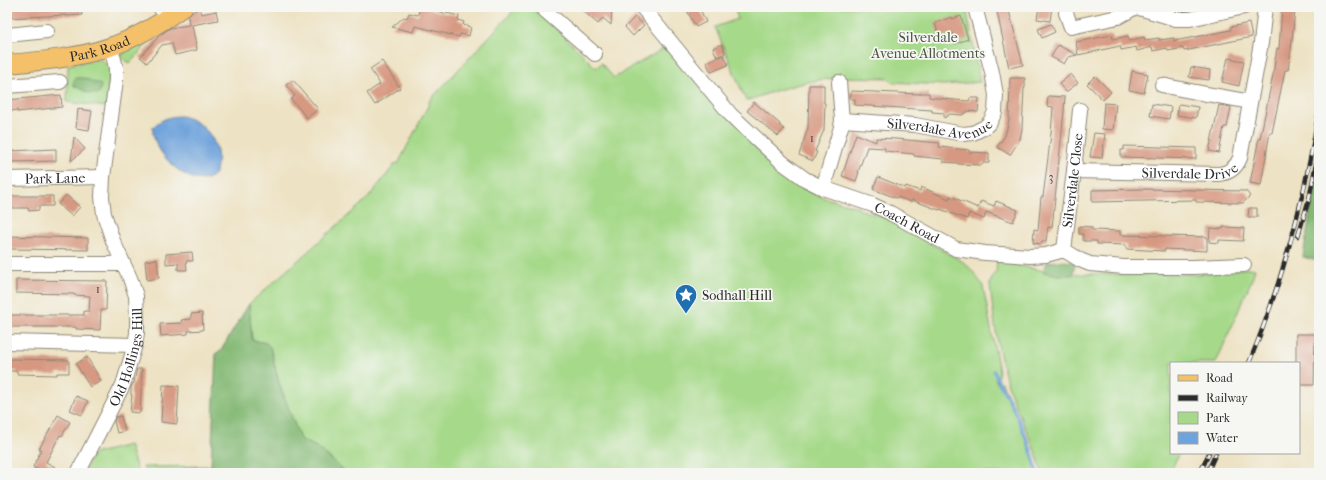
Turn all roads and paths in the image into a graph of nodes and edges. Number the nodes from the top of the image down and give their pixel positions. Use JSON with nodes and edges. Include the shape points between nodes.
{"nodes":[{"id":1,"x":183,"y":7,"type":"edge"},
{"id":2,"x":541,"y":7,"type":"edge"},
{"id":3,"x":642,"y":7,"type":"edge"},
{"id":4,"x":975,"y":7,"type":"edge"},
{"id":5,"x":1243,"y":7,"type":"edge"},
{"id":6,"x":1265,"y":7,"type":"edge"},
{"id":7,"x":163,"y":12,"type":"edge"},
{"id":8,"x":1066,"y":13,"type":"dead end"},
{"id":9,"x":1263,"y":21,"type":"junction"},
{"id":10,"x":47,"y":31,"type":"dead end"},
{"id":11,"x":7,"y":34,"type":"edge"},
{"id":12,"x":111,"y":47,"type":"junction"},
{"id":13,"x":595,"y":54,"type":"dead end"},
{"id":14,"x":7,"y":64,"type":"edge"},
{"id":15,"x":60,"y":82,"type":"dead end"},
{"id":16,"x":839,"y":82,"type":"dead end"},
{"id":17,"x":8,"y":85,"type":"edge"},
{"id":18,"x":1162,"y":85,"type":"dead end"},
{"id":19,"x":1250,"y":102,"type":"junction"},
{"id":20,"x":1080,"y":110,"type":"dead end"},
{"id":21,"x":842,"y":120,"type":"junction"},
{"id":22,"x":1074,"y":171,"type":"junction"},
{"id":23,"x":103,"y":177,"type":"junction"},
{"id":24,"x":7,"y":179,"type":"edge"},
{"id":25,"x":823,"y":188,"type":"junction"},
{"id":26,"x":1064,"y":250,"type":"junction"},
{"id":27,"x":7,"y":264,"type":"edge"},
{"id":28,"x":123,"y":264,"type":"junction"},
{"id":29,"x":1244,"y":265,"type":"dead end"},
{"id":30,"x":7,"y":342,"type":"edge"},
{"id":31,"x":135,"y":345,"type":"junction"},
{"id":32,"x":78,"y":473,"type":"edge"}],
"edges":[{"from":1,"to":7,"type":"main road","name":"Park Road"},
{"from":2,"to":13,"type":"street"},
{"from":3,"to":25,"type":"street","name":"Coach Road","via":[[731,115],[783,163]]},
{"from":4,"to":21,"type":"street","name":"Silverdale Avenue","via":[[996,95],[993,117],[985,127],[973,133],[963,134],[915,125]]},
{"from":5,"to":8,"type":"street","via":[[1190,19],[1176,19],[1136,7],[1118,17],[1071,27]]},
{"from":5,"to":9,"type":"street","via":[[1253,11]]},
{"from":6,"to":9,"type":"street","name":"Silverdale Drive"},
{"from":7,"to":12,"type":"main road","name":"Park Road","via":[[134,37]]},
{"from":9,"to":19,"type":"street","name":"Silverdale Drive"},
{"from":10,"to":11,"type":"street"},
{"from":12,"to":14,"type":"main road","name":"Park Road","via":[[61,58]]},
{"from":12,"to":23,"type":"street","name":"Old Hollings Hill","via":[[116,80]]},
{"from":14,"to":17,"type":"street","name":"Park Road"},
{"from":15,"to":17,"type":"street","name":"Park Road"},
{"from":16,"to":21,"type":"street"},
{"from":18,"to":19,"type":"street"},
{"from":19,"to":22,"type":"street","name":"Silverdale Drive","via":[[1240,158],[1236,166],[1228,172],[1219,174]]},
{"from":20,"to":22,"type":"street","name":"Silverdale Close"},
{"from":21,"to":25,"type":"street"},
{"from":22,"to":26,"type":"street","name":"Silverdale Close"},
{"from":23,"to":24,"type":"street","name":"Park Lane"},
{"from":23,"to":28,"type":"street","name":"Old Hollings Hill","via":[[104,214]]},
{"from":25,"to":26,"type":"street","name":"Coach Road","via":[[890,213],[956,249],[1030,256],[1046,256]]},
{"from":26,"to":29,"type":"street","via":[[1090,264],[1117,267]]},
{"from":27,"to":28,"type":"street"},
{"from":28,"to":31,"type":"street","name":"Old Hollings Hill","via":[[136,296]]},
{"from":30,"to":31,"type":"street"},
{"from":31,"to":32,"type":"street","name":"Old Hollings Hill","via":[[123,385]]}]}
